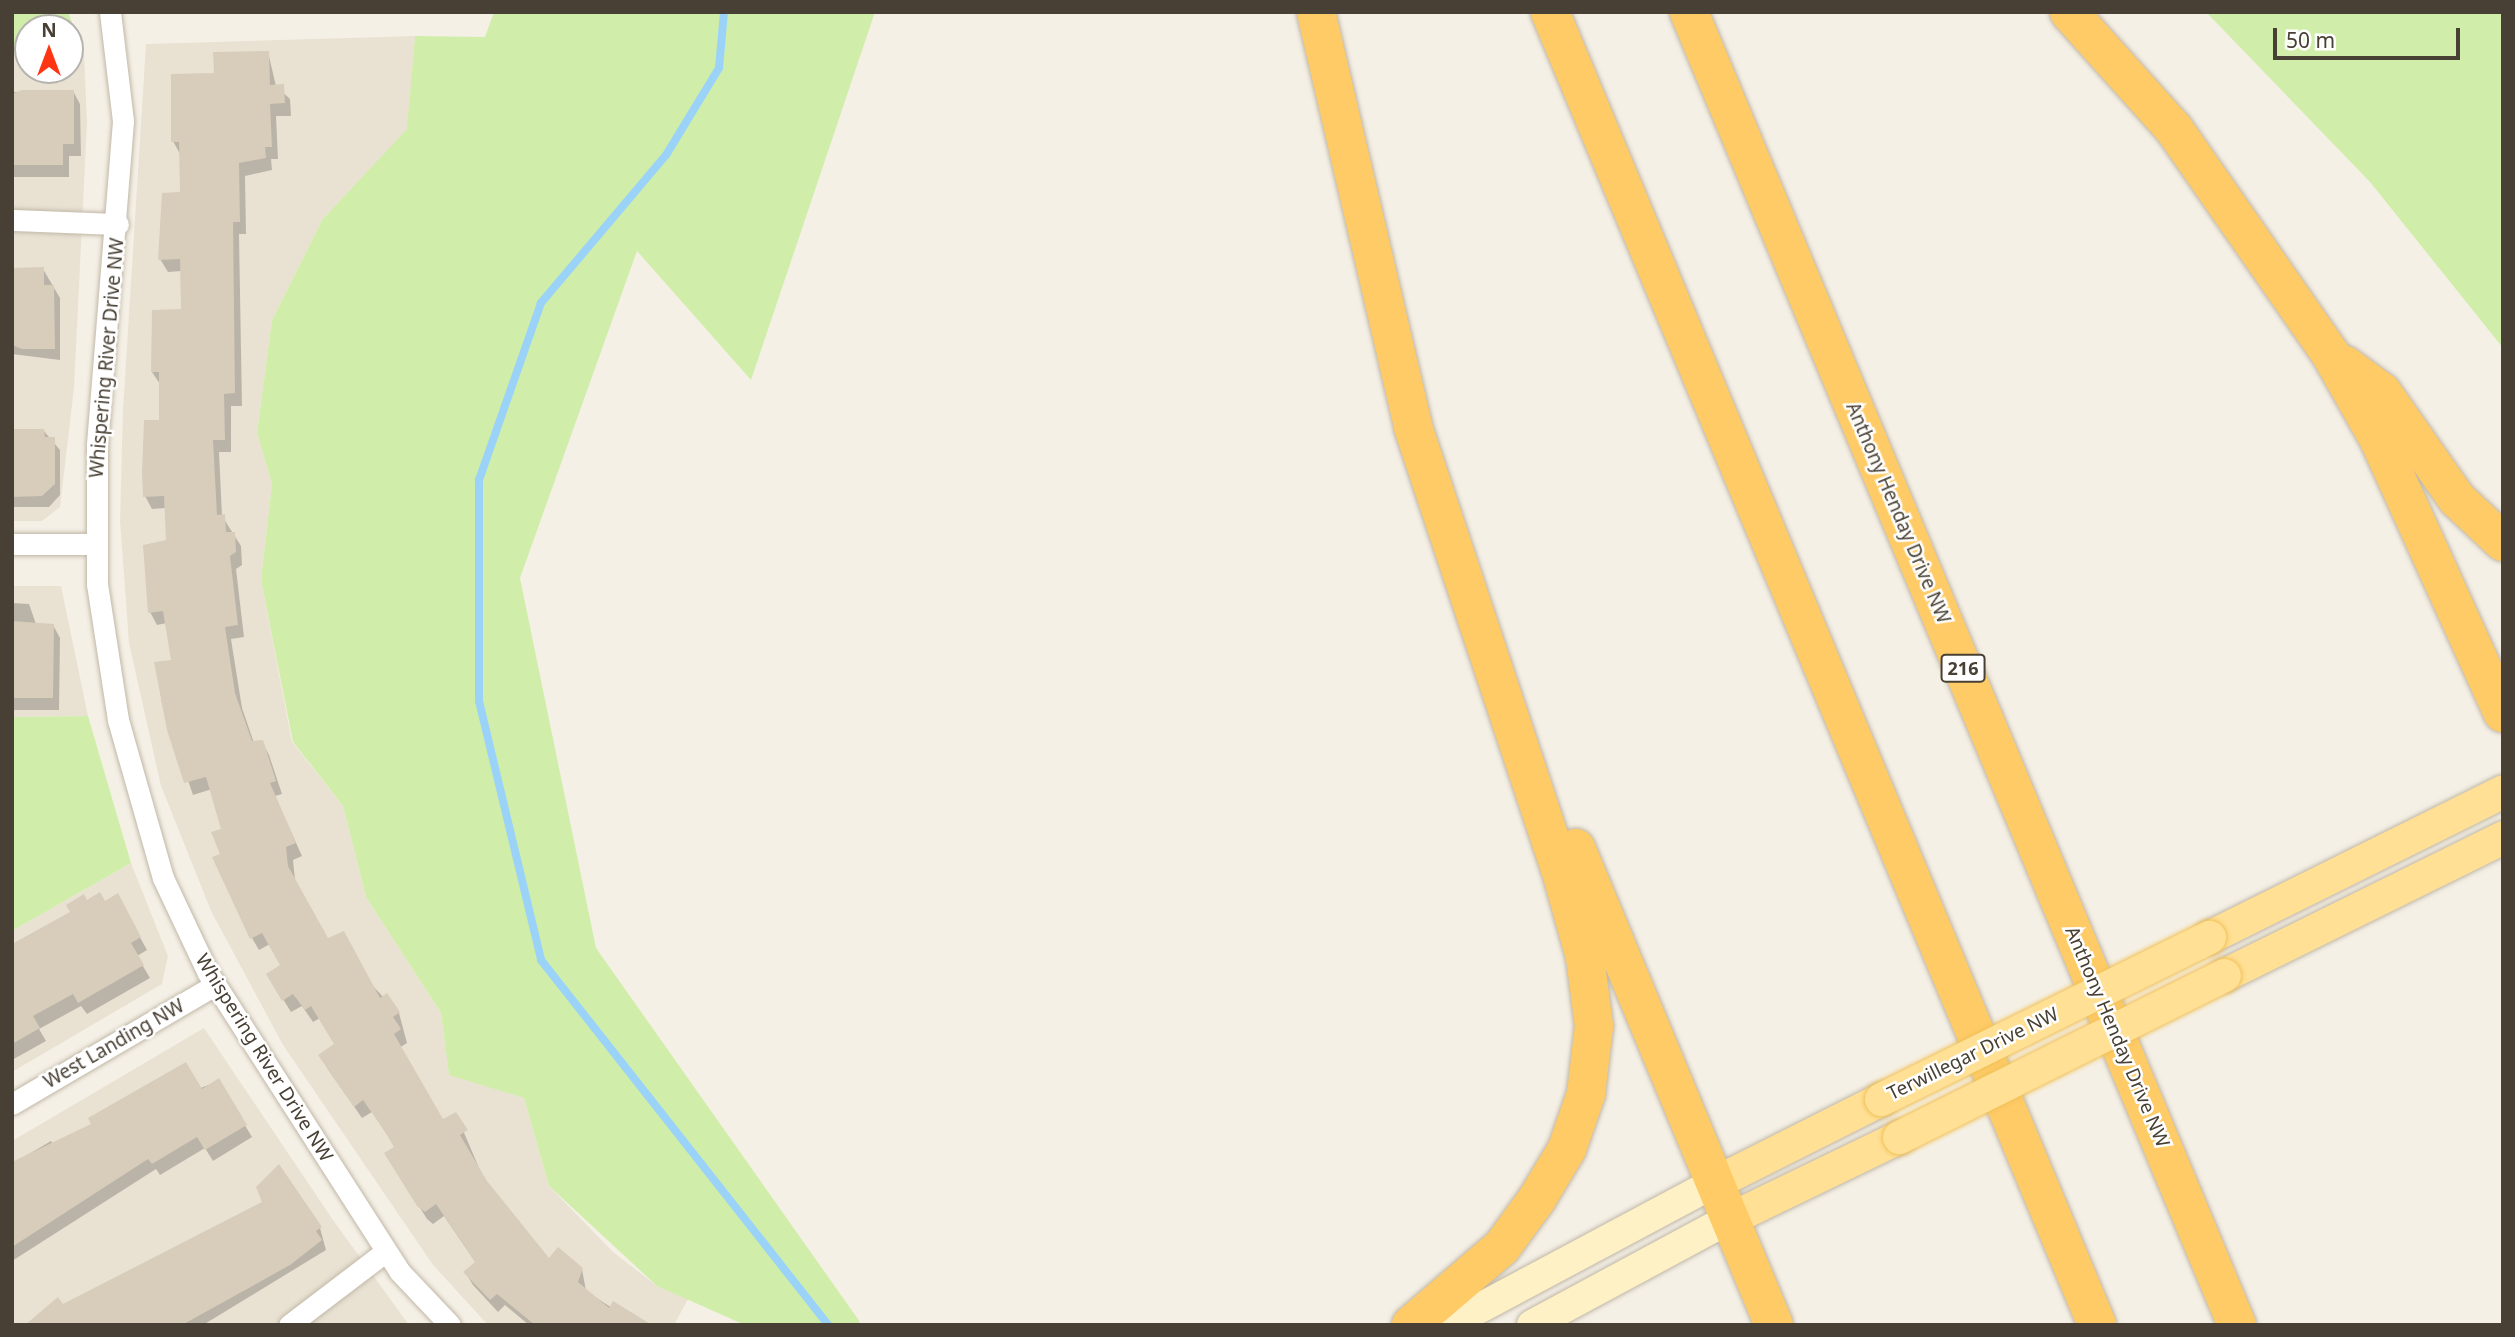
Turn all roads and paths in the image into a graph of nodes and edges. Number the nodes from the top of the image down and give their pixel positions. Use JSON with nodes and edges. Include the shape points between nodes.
{"nodes":[{"id":1,"x":110,"y":12,"type":"edge"},
{"id":2,"x":1316,"y":12,"type":"edge"},
{"id":3,"x":1550,"y":12,"type":"edge"},
{"id":4,"x":1689,"y":12,"type":"edge"},
{"id":5,"x":2069,"y":12,"type":"edge"},
{"id":6,"x":12,"y":220,"type":"edge"},
{"id":7,"x":118,"y":224,"type":"junction"},
{"id":8,"x":2332,"y":355,"type":"junction"},
{"id":9,"x":2503,"y":542,"type":"edge"},
{"id":10,"x":12,"y":544,"type":"edge"},
{"id":11,"x":97,"y":544,"type":"junction"},
{"id":12,"x":1471,"y":593,"type":"junction"},
{"id":13,"x":2503,"y":713,"type":"edge"},
{"id":14,"x":2503,"y":791,"type":"edge"},
{"id":15,"x":2503,"y":837,"type":"edge"},
{"id":16,"x":215,"y":985,"type":"junction"},
{"id":17,"x":12,"y":1104,"type":"edge"},
{"id":18,"x":1714,"y":1183,"type":"junction"},
{"id":19,"x":1729,"y":1219,"type":"junction"},
{"id":20,"x":386,"y":1251,"type":"junction"},
{"id":21,"x":289,"y":1325,"type":"edge"},
{"id":22,"x":450,"y":1325,"type":"edge"},
{"id":23,"x":1410,"y":1325,"type":"edge"},
{"id":24,"x":1448,"y":1325,"type":"edge"},
{"id":25,"x":1531,"y":1325,"type":"edge"},
{"id":26,"x":1774,"y":1325,"type":"edge"},
{"id":27,"x":2096,"y":1325,"type":"edge"},
{"id":28,"x":2237,"y":1325,"type":"edge"}],
"edges":[{"from":1,"to":7,"type":"street","name":"Whispering River Drive NW","via":[[122,89]]},
{"from":2,"to":12,"type":"highway","via":[[1413,428]]},
{"from":3,"to":27,"type":"highway"},
{"from":4,"to":28,"type":"highway","name":"Anthony Henday Drive NW","number":"216"},
{"from":5,"to":8,"type":"highway","via":[[2174,129]]},
{"from":6,"to":7,"type":"street"},
{"from":7,"to":11,"type":"street","name":"Whispering River Drive NW","via":[[97,446]]},
{"from":8,"to":9,"type":"highway","via":[[2382,392],[2457,499]]},
{"from":8,"to":13,"type":"highway","via":[[2378,438]]},
{"from":10,"to":11,"type":"street"},
{"from":11,"to":16,"type":"street","name":"Whispering River Drive NW","via":[[103,642],[118,720],[163,878]]},
{"from":12,"to":18,"type":"highway"},
{"from":12,"to":23,"type":"highway","via":[[1585,957],[1594,1026],[1586,1094],[1567,1149],[1537,1199],[1502,1247]]},
{"from":14,"to":18,"type":"main road","name":"Terwillegar Drive NW","bridge":true},
{"from":15,"to":19,"type":"main road","bridge":true},
{"from":16,"to":17,"type":"street","name":"West Landing NW"},
{"from":16,"to":20,"type":"street","name":"Whispering River Drive NW"},
{"from":18,"to":19,"type":"highway"},
{"from":18,"to":24,"type":"main road","name":"Terwillegar Drive NW"},
{"from":19,"to":25,"type":"main road"},
{"from":19,"to":26,"type":"highway"},
{"from":20,"to":21,"type":"street"},
{"from":20,"to":22,"type":"street","name":"Whispering River Drive NW"}]}
